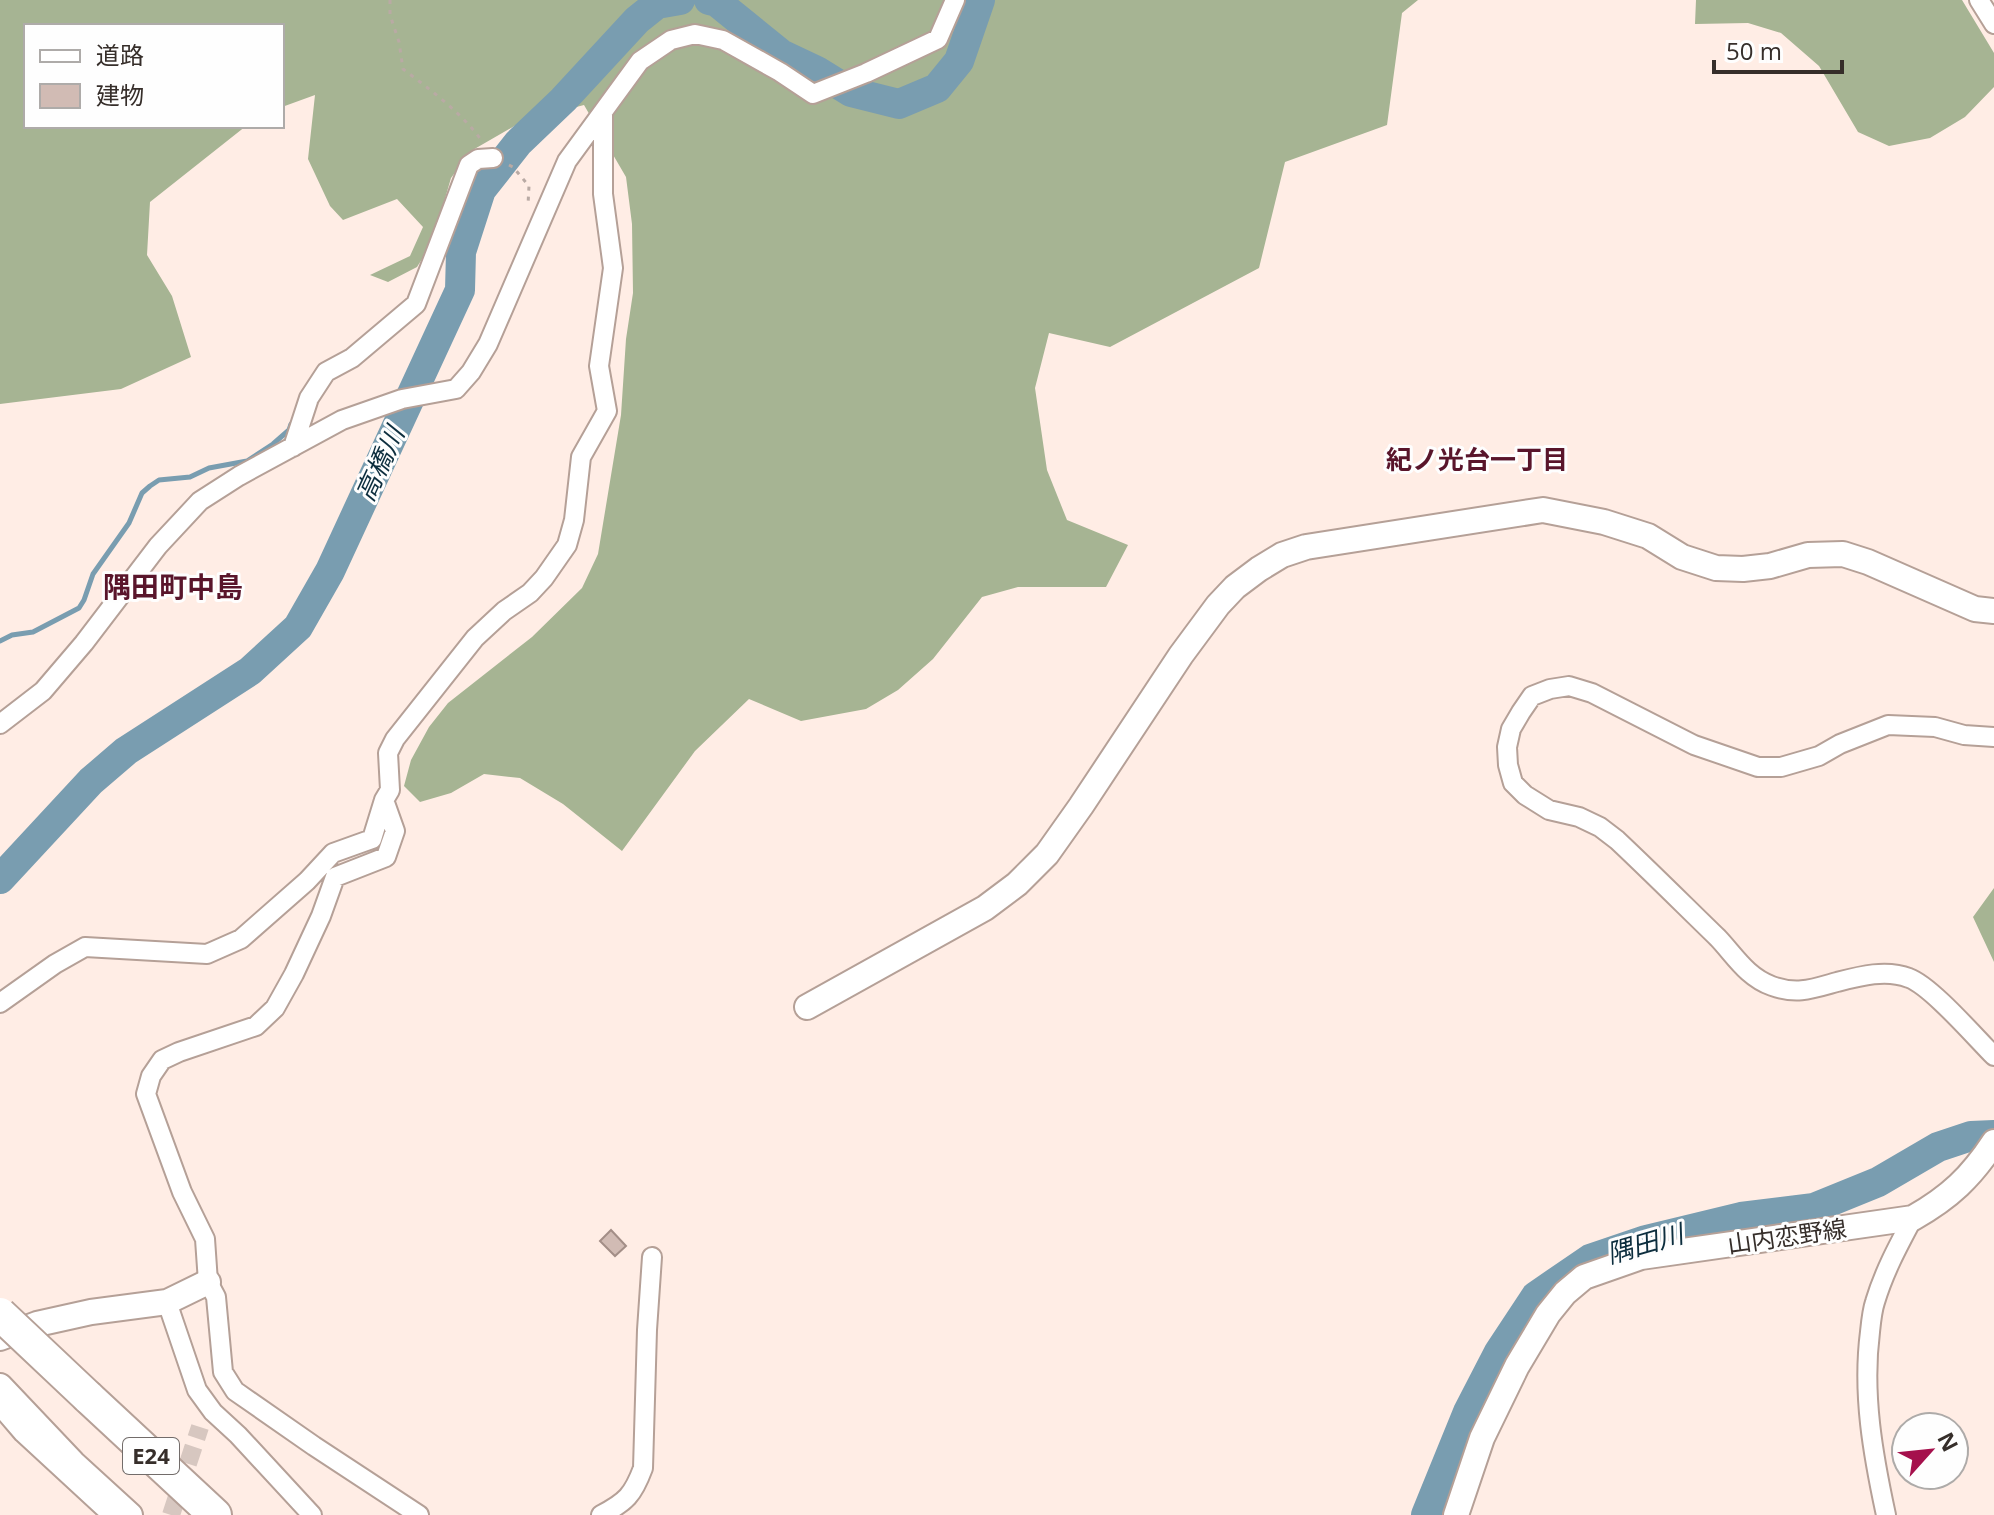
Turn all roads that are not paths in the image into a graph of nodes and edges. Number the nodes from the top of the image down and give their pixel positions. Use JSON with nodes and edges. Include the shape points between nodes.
{"nodes":[{"id":1,"x":955,"y":0,"type":"edge"},
{"id":2,"x":1979,"y":0,"type":"edge"},
{"id":3,"x":1994,"y":24,"type":"edge"},
{"id":4,"x":603,"y":112,"type":"junction"},
{"id":5,"x":493,"y":158,"type":"road end"},
{"id":6,"x":293,"y":447,"type":"junction"},
{"id":7,"x":1994,"y":611,"type":"edge"},
{"id":8,"x":0,"y":724,"type":"edge"},
{"id":9,"x":1994,"y":737,"type":"edge"},
{"id":10,"x":384,"y":800,"type":"junction"},
{"id":11,"x":0,"y":1003,"type":"edge"},
{"id":12,"x":807,"y":1007,"type":"dead end"},
{"id":13,"x":1994,"y":1056,"type":"edge"},
{"id":14,"x":1994,"y":1142,"type":"edge"},
{"id":15,"x":1913,"y":1218,"type":"junction"},
{"id":16,"x":652,"y":1257,"type":"dead end"},
{"id":17,"x":208,"y":1282,"type":"junction"},
{"id":18,"x":167,"y":1302,"type":"junction"},
{"id":19,"x":0,"y":1314,"type":"edge"},
{"id":20,"x":0,"y":1338,"type":"edge"},
{"id":21,"x":0,"y":1386,"type":"edge"},
{"id":22,"x":0,"y":1406,"type":"edge"},
{"id":23,"x":213,"y":1412,"type":"junction"},
{"id":24,"x":200,"y":1427,"type":"tunnel mouth"},
{"id":25,"x":112,"y":1515,"type":"edge"},
{"id":26,"x":130,"y":1515,"type":"edge"},
{"id":27,"x":215,"y":1515,"type":"edge"},
{"id":28,"x":312,"y":1515,"type":"edge"},
{"id":29,"x":419,"y":1515,"type":"edge"},
{"id":30,"x":601,"y":1515,"type":"edge"},
{"id":31,"x":1456,"y":1515,"type":"edge"},
{"id":32,"x":1886,"y":1515,"type":"edge"}],
"edges":[{"from":1,"to":4,"type":"street","via":[[938,39],[813,94],[723,40],[695,34],[671,40],[640,61]]},
{"from":2,"to":3,"type":"street"},
{"from":4,"to":6,"type":"street","via":[[567,161],[488,344],[456,389],[402,399],[342,420]]},
{"from":4,"to":10,"type":"street","via":[[603,194],[613,268],[599,366],[607,411],[581,457],[567,545],[530,593],[475,638],[395,739],[388,753],[390,790]]},
{"from":5,"to":6,"type":"street","via":[[469,165],[416,304],[352,358],[326,372],[309,398]]},
{"from":6,"to":8,"type":"street","via":[[200,501],[43,691]]},
{"from":7,"to":12,"type":"street","via":[[1975,609],[1843,554],[1716,568],[1682,557],[1648,536],[1543,510],[1282,555],[1218,605],[1047,854],[1017,884],[985,908]]},
{"from":9,"to":13,"type":"street","via":[[1888,725],[1819,756],[1781,767],[1758,767],[1694,745],[1569,686],[1532,696],[1511,729],[1507,747],[1513,783],[1525,795],[1549,810],[1600,827],[1617,840],[1747,972],[1788,991],[1885,973],[1910,978]]},
{"from":10,"to":11,"type":"street","via":[[372,839],[333,853],[241,939],[207,954],[85,947]]},
{"from":10,"to":17,"type":"street","via":[[395,831],[386,857],[335,877],[275,1008],[256,1026],[162,1060],[151,1076],[146,1094],[205,1239]]},
{"from":14,"to":15,"type":"street","name":"山内恋野線","via":[[1940,1203]]},
{"from":15,"to":31,"type":"street","name":"山内恋野線","via":[[1641,1257],[1584,1277],[1548,1314],[1517,1366],[1482,1438]]},
{"from":15,"to":32,"type":"street","via":[[1888,1263],[1874,1305],[1867,1355],[1868,1413]]},
{"from":16,"to":30,"type":"street","via":[[643,1468],[626,1501]]},
{"from":17,"to":18,"type":"street"},
{"from":17,"to":29,"type":"street","via":[[216,1297],[223,1372],[235,1391]]},
{"from":18,"to":20,"type":"street","via":[[91,1312]]},
{"from":18,"to":23,"type":"street","via":[[197,1390]]},
{"from":19,"to":27,"type":"highway","number":"E24","bridge":true},
{"from":21,"to":26,"type":"street"},
{"from":22,"to":25,"type":"street"},
{"from":23,"to":24,"type":"street"},
{"from":23,"to":28,"type":"street"}]}
